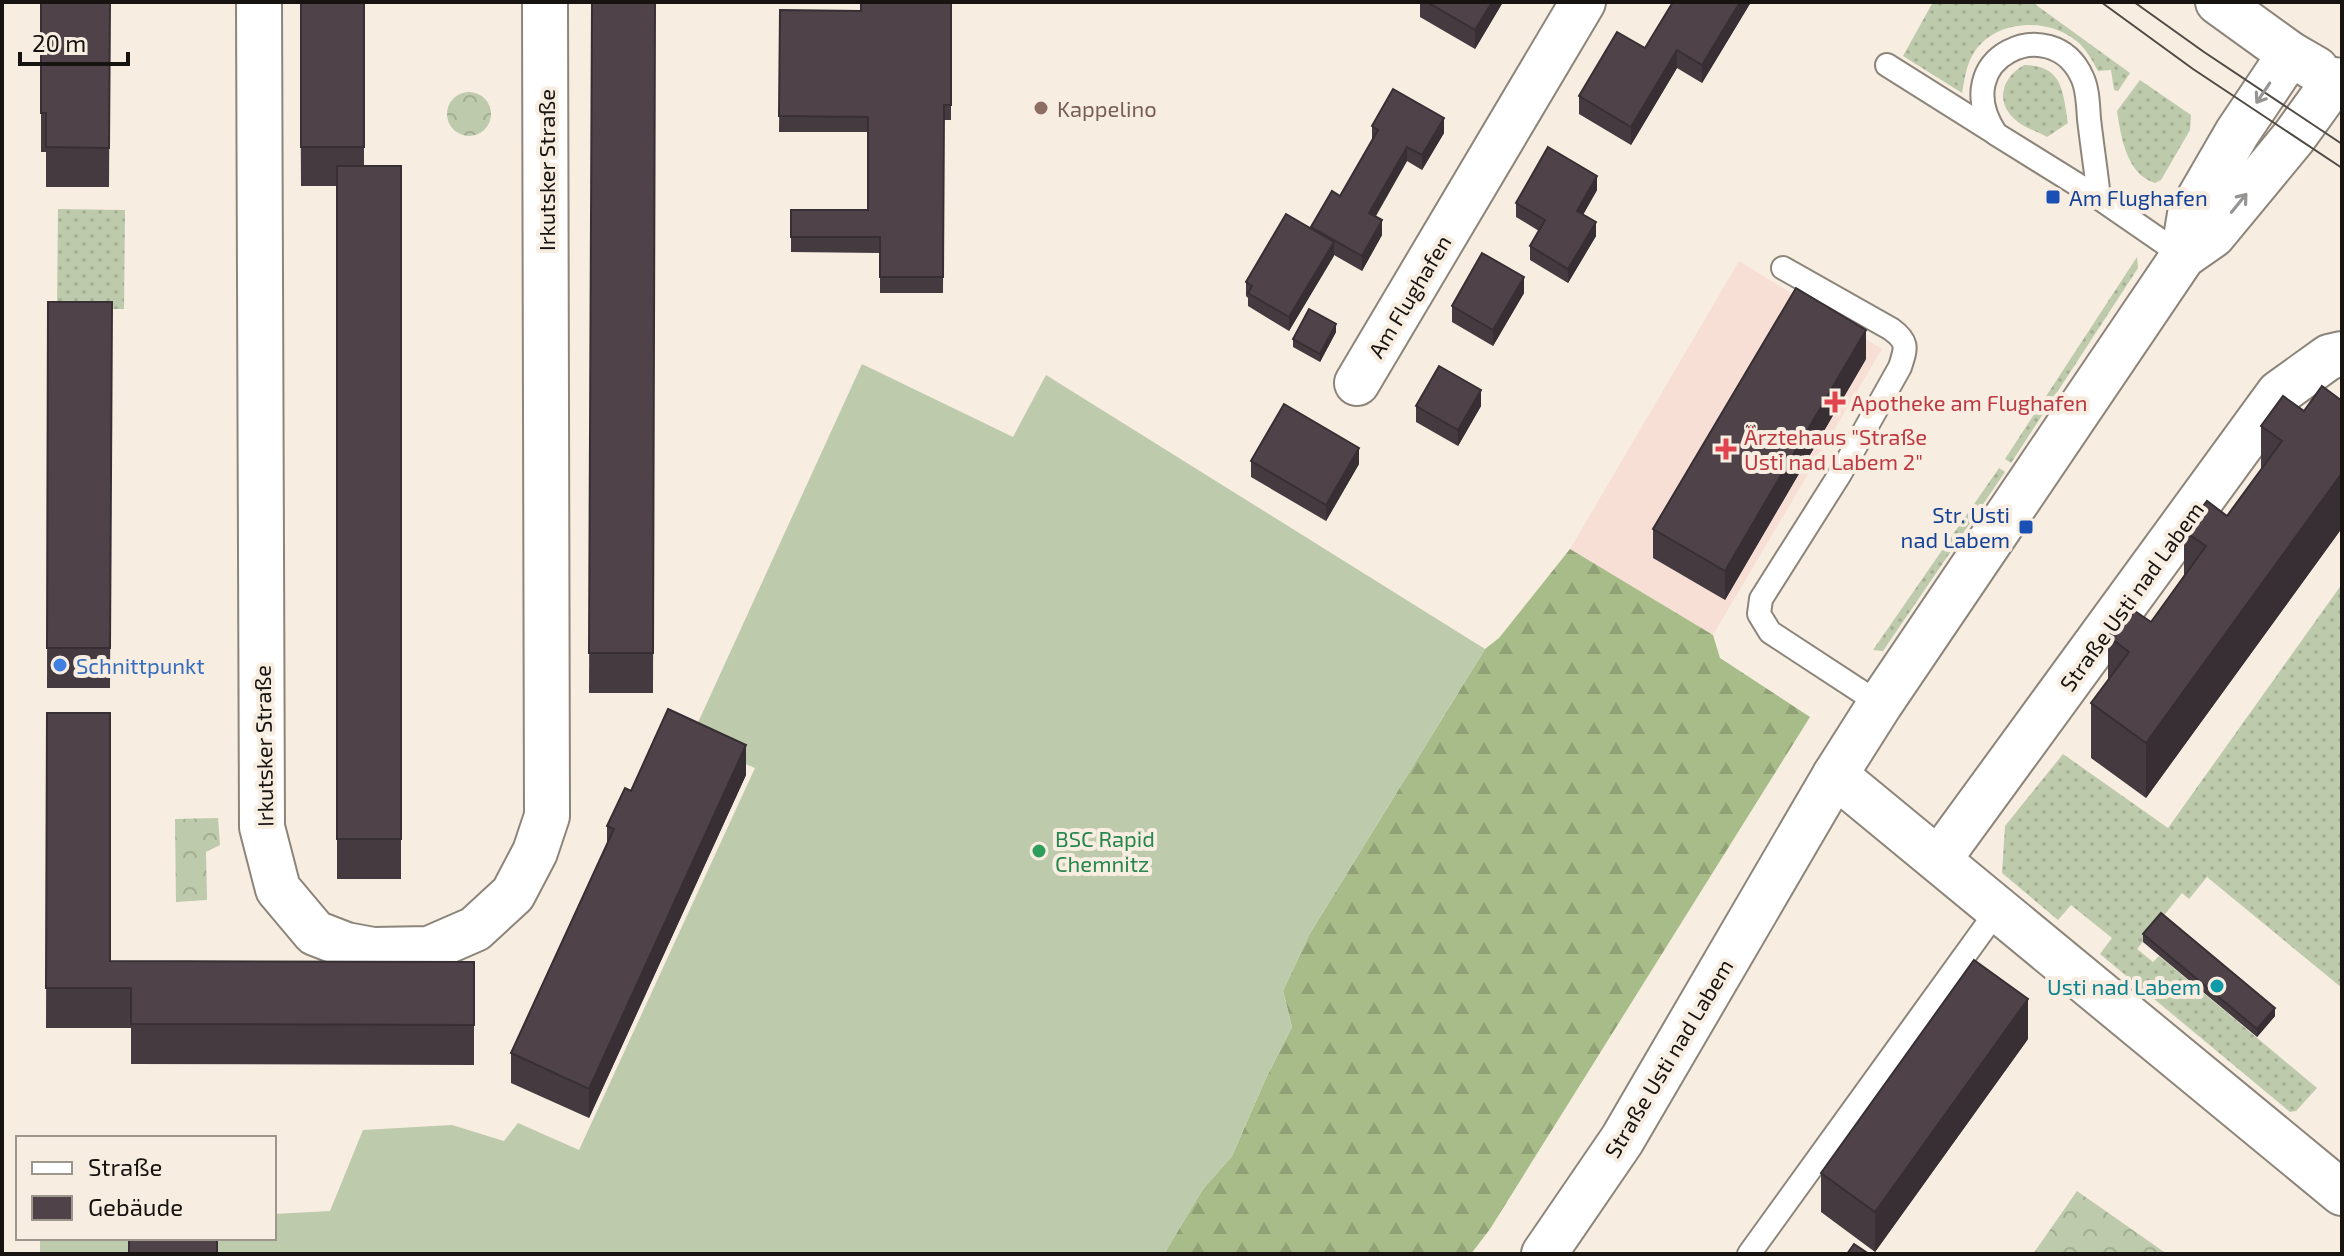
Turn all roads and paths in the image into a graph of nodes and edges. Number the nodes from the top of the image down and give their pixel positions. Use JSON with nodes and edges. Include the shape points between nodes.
{"nodes":[{"id":1,"x":259,"y":2,"type":"edge"},
{"id":2,"x":545,"y":2,"type":"edge"},
{"id":3,"x":1583,"y":2,"type":"edge"},
{"id":4,"x":2218,"y":2,"type":"edge"},
{"id":5,"x":2290,"y":54,"type":"junction"},
{"id":6,"x":1887,"y":65,"type":"dead end"},
{"id":7,"x":2339,"y":82,"type":"edge"},
{"id":8,"x":1996,"y":134,"type":"junction"},
{"id":9,"x":2099,"y":198,"type":"junction"},
{"id":10,"x":2183,"y":256,"type":"junction"},
{"id":11,"x":1783,"y":268,"type":"dead end"},
{"id":12,"x":2342,"y":354,"type":"edge"},
{"id":13,"x":1357,"y":383,"type":"dead end"},
{"id":14,"x":1880,"y":704,"type":"junction"},
{"id":15,"x":1835,"y":775,"type":"junction"},
{"id":16,"x":1939,"y":859,"type":"junction"},
{"id":17,"x":1999,"y":908,"type":"junction"},
{"id":18,"x":2342,"y":1193,"type":"edge"},
{"id":19,"x":1544,"y":1254,"type":"edge"},
{"id":20,"x":1749,"y":1254,"type":"edge"}],
"edges":[{"from":1,"to":2,"type":"street","name":"Irkutsker Straße","via":[[262,827],[278,889],[315,933],[373,950],[429,949],[475,929],[513,894],[547,816]]},
{"from":3,"to":13,"type":"street","name":"Am Flughafen"},
{"from":4,"to":5,"type":"street"},
{"from":5,"to":7,"type":"street"},
{"from":5,"to":10,"type":"street","name":"Straße Usti nad Labem","one_way":true,"via":[[2190,214]]},
{"from":6,"to":8,"type":"lane"},
{"from":10,"to":7,"type":"street","name":"Straße Usti nad Labem","one_way":true,"via":[[2213,235]]},
{"from":8,"to":9,"type":"lane"},
{"from":8,"to":9,"type":"lane","via":[[1982,105],[1985,75],[1996,60],[2029,45],[2065,55],[2083,78]]},
{"from":9,"to":10,"type":"lane"},
{"from":10,"to":14,"type":"street","name":"Straße Usti nad Labem"},
{"from":11,"to":14,"type":"lane","via":[[1891,329],[1906,349],[1840,474],[1761,599],[1759,614],[1770,632]]},
{"from":12,"to":16,"type":"street","name":"Straße Usti nad Labem","via":[[2329,357],[2279,393]]},
{"from":14,"to":15,"type":"street","name":"Straße Usti nad Labem"},
{"from":15,"to":16,"type":"street"},
{"from":15,"to":19,"type":"street","name":"Straße Usti nad Labem","via":[[1622,1140]]},
{"from":16,"to":17,"type":"street"},
{"from":17,"to":18,"type":"street"},
{"from":17,"to":20,"type":"lane"}]}
